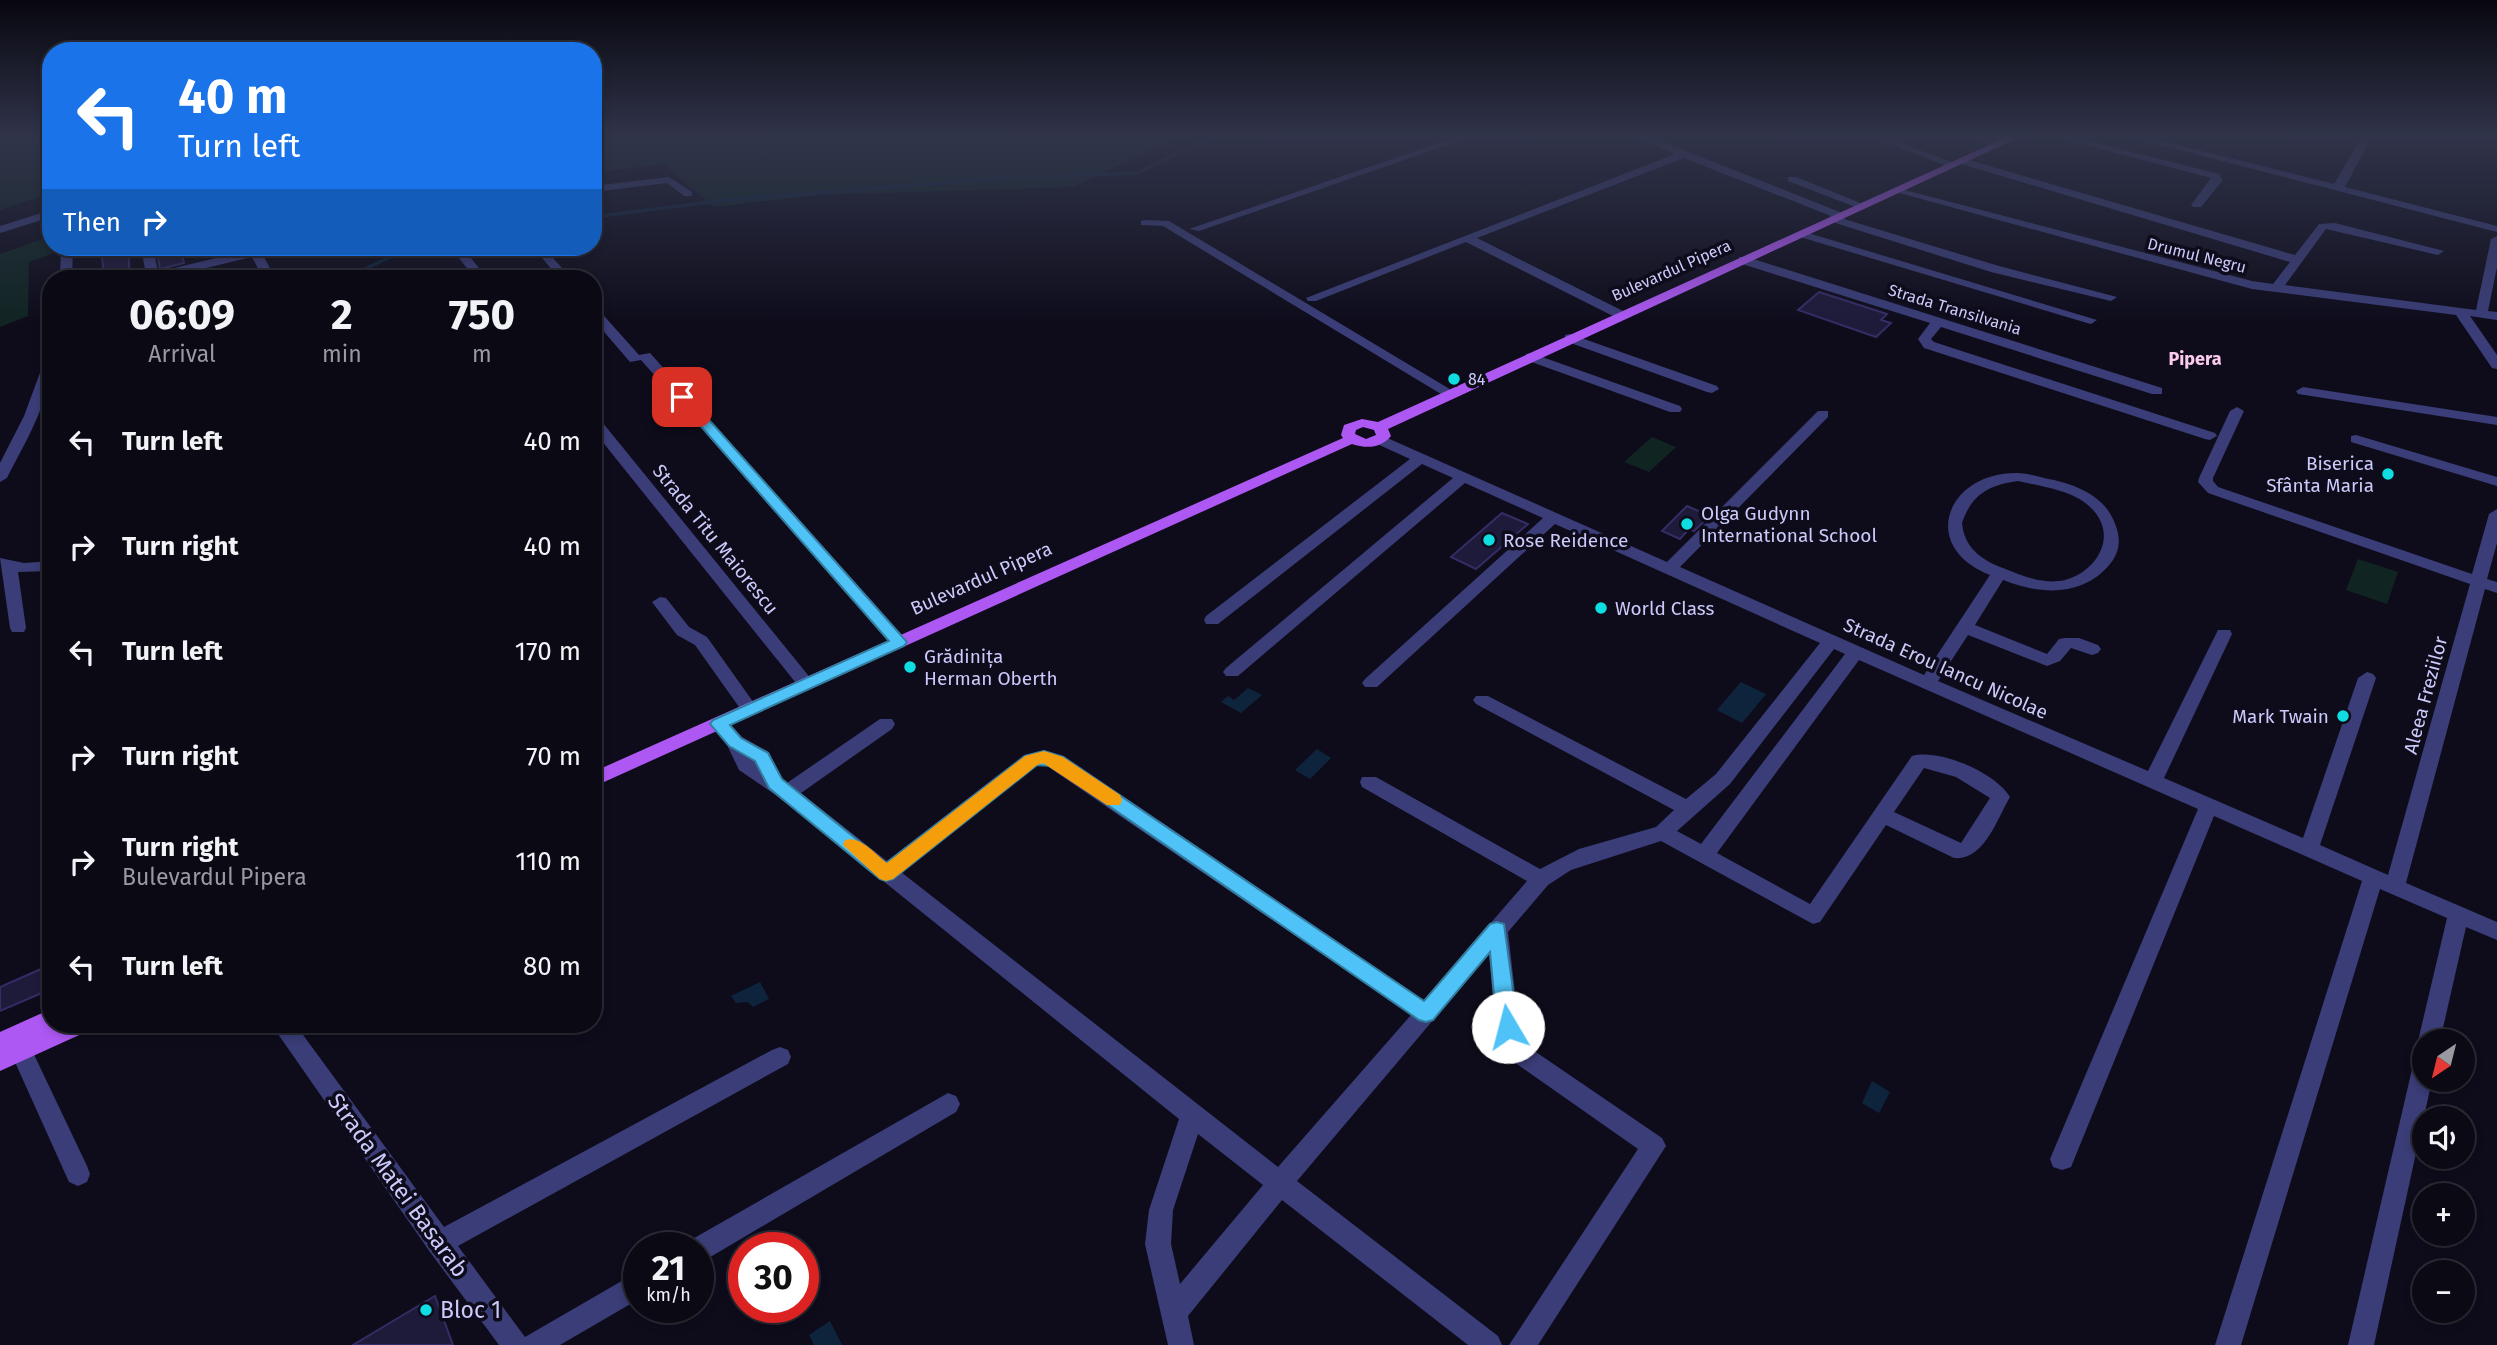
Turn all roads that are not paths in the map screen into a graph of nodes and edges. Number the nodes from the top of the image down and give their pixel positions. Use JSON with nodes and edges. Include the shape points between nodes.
{"nodes":[{"id":1,"x":1284,"y":199,"type":"edge"},
{"id":2,"x":1567,"y":199,"type":"edge"},
{"id":3,"x":1791,"y":199,"type":"edge"},
{"id":4,"x":1843,"y":199,"type":"edge"},
{"id":5,"x":1879,"y":199,"type":"edge"},
{"id":6,"x":1926,"y":199,"type":"edge"},
{"id":7,"x":2083,"y":199,"type":"edge"},
{"id":8,"x":2202,"y":199,"type":"edge"},
{"id":9,"x":2381,"y":199,"type":"edge"},
{"id":10,"x":2197,"y":205,"type":"dead end"},
{"id":11,"x":1862,"y":206,"type":"junction"},
{"id":12,"x":42,"y":216,"type":"edge"},
{"id":13,"x":1837,"y":218,"type":"junction"},
{"id":14,"x":1145,"y":223,"type":"dead end"},
{"id":15,"x":1195,"y":229,"type":"dead end"},
{"id":16,"x":2497,"y":229,"type":"edge"},
{"id":17,"x":0,"y":230,"type":"edge"},
{"id":18,"x":1801,"y":234,"type":"junction"},
{"id":19,"x":1467,"y":237,"type":"junction"},
{"id":20,"x":2497,"y":239,"type":"edge"},
{"id":21,"x":2438,"y":251,"type":"dead end"},
{"id":22,"x":229,"y":256,"type":"edge"},
{"id":23,"x":544,"y":256,"type":"edge"},
{"id":24,"x":1743,"y":260,"type":"junction"},
{"id":25,"x":2298,"y":260,"type":"junction"},
{"id":26,"x":179,"y":270,"type":"edge"},
{"id":27,"x":558,"y":270,"type":"edge"},
{"id":28,"x":2276,"y":289,"type":"junction"},
{"id":29,"x":1312,"y":298,"type":"dead end"},
{"id":30,"x":2111,"y":298,"type":"dead end"},
{"id":31,"x":2460,"y":311,"type":"junction"},
{"id":32,"x":2482,"y":314,"type":"junction"},
{"id":33,"x":1622,"y":315,"type":"junction"},
{"id":34,"x":2497,"y":316,"type":"edge"},
{"id":35,"x":602,"y":320,"type":"edge"},
{"id":36,"x":2091,"y":320,"type":"dead end"},
{"id":37,"x":1938,"y":323,"type":"junction"},
{"id":38,"x":1570,"y":338,"type":"junction"},
{"id":39,"x":1531,"y":356,"type":"junction"},
{"id":40,"x":2497,"y":365,"type":"edge"},
{"id":41,"x":42,"y":386,"type":"edge"},
{"id":42,"x":1712,"y":389,"type":"dead end"},
{"id":43,"x":2157,"y":391,"type":"dead end"},
{"id":44,"x":2303,"y":391,"type":"dead end"},
{"id":45,"x":1451,"y":394,"type":"junction"},
{"id":46,"x":1675,"y":409,"type":"dead end"},
{"id":47,"x":2236,"y":411,"type":"dead end"},
{"id":48,"x":1823,"y":414,"type":"dead end"},
{"id":49,"x":2497,"y":421,"type":"edge"},
{"id":50,"x":602,"y":431,"type":"edge"},
{"id":51,"x":1380,"y":433,"type":"junction"},
{"id":52,"x":2210,"y":436,"type":"dead end"},
{"id":53,"x":2356,"y":439,"type":"dead end"},
{"id":54,"x":1420,"y":458,"type":"junction"},
{"id":55,"x":1463,"y":477,"type":"junction"},
{"id":56,"x":0,"y":478,"type":"edge"},
{"id":57,"x":2497,"y":482,"type":"edge"},
{"id":58,"x":2497,"y":514,"type":"edge"},
{"id":59,"x":1553,"y":517,"type":"junction"},
{"id":60,"x":2399,"y":536,"type":"dead end"},
{"id":61,"x":2394,"y":552,"type":"junction"},
{"id":62,"x":5,"y":565,"type":"edge"},
{"id":63,"x":42,"y":566,"type":"edge"},
{"id":64,"x":1670,"y":568,"type":"junction"},
{"id":65,"x":1999,"y":574,"type":"junction"},
{"id":66,"x":2477,"y":581,"type":"junction"},
{"id":67,"x":2497,"y":587,"type":"edge"},
{"id":68,"x":660,"y":602,"type":"dead end"},
{"id":69,"x":1212,"y":620,"type":"dead end"},
{"id":70,"x":1965,"y":627,"type":"junction"},
{"id":71,"x":18,"y":628,"type":"dead end"},
{"id":72,"x":2224,"y":634,"type":"dead end"},
{"id":73,"x":1831,"y":640,"type":"junction"},
{"id":74,"x":899,"y":642,"type":"junction"},
{"id":75,"x":2092,"y":649,"type":"dead end"},
{"id":76,"x":1856,"y":652,"type":"junction"},
{"id":77,"x":1232,"y":672,"type":"dead end"},
{"id":78,"x":2367,"y":678,"type":"dead end"},
{"id":79,"x":1371,"y":683,"type":"dead end"},
{"id":80,"x":1928,"y":683,"type":"junction"},
{"id":81,"x":806,"y":684,"type":"junction"},
{"id":82,"x":1482,"y":700,"type":"dead end"},
{"id":83,"x":750,"y":709,"type":"junction"},
{"id":84,"x":719,"y":724,"type":"junction"},
{"id":85,"x":887,"y":724,"type":"dead end"},
{"id":86,"x":602,"y":776,"type":"edge"},
{"id":87,"x":2153,"y":781,"type":"junction"},
{"id":88,"x":1369,"y":782,"type":"dead end"},
{"id":89,"x":781,"y":788,"type":"junction"},
{"id":90,"x":2209,"y":806,"type":"junction"},
{"id":91,"x":1687,"y":808,"type":"junction"},
{"id":92,"x":1882,"y":815,"type":"junction"},
{"id":93,"x":1663,"y":833,"type":"junction"},
{"id":94,"x":2309,"y":849,"type":"junction"},
{"id":95,"x":1704,"y":855,"type":"junction"},
{"id":96,"x":886,"y":873,"type":"junction"},
{"id":97,"x":1541,"y":879,"type":"junction"},
{"id":98,"x":2385,"y":882,"type":"junction"},
{"id":99,"x":2458,"y":914,"type":"junction"},
{"id":100,"x":1497,"y":930,"type":"junction"},
{"id":101,"x":2497,"y":931,"type":"edge"},
{"id":102,"x":1426,"y":1013,"type":"junction"},
{"id":103,"x":42,"y":1026,"type":"edge"},
{"id":104,"x":2432,"y":1029,"type":"edge"},
{"id":105,"x":57,"y":1033,"type":"edge"},
{"id":106,"x":288,"y":1033,"type":"edge"},
{"id":107,"x":7,"y":1052,"type":"edge"},
{"id":108,"x":780,"y":1057,"type":"dead end"},
{"id":109,"x":2418,"y":1092,"type":"edge"},
{"id":110,"x":948,"y":1104,"type":"dead end"},
{"id":111,"x":1192,"y":1115,"type":"junction"},
{"id":112,"x":2062,"y":1159,"type":"dead end"},
{"id":113,"x":78,"y":1174,"type":"dead end"},
{"id":114,"x":1279,"y":1184,"type":"junction"},
{"id":115,"x":714,"y":1241,"type":"edge"},
{"id":116,"x":439,"y":1243,"type":"junction"},
{"id":117,"x":623,"y":1293,"type":"edge"},
{"id":118,"x":1174,"y":1312,"type":"junction"},
{"id":119,"x":515,"y":1345,"type":"edge"},
{"id":120,"x":535,"y":1345,"type":"edge"},
{"id":121,"x":1181,"y":1345,"type":"edge"},
{"id":122,"x":1489,"y":1345,"type":"edge"},
{"id":123,"x":1522,"y":1345,"type":"edge"},
{"id":124,"x":2228,"y":1345,"type":"edge"},
{"id":125,"x":2361,"y":1345,"type":"edge"}],
"edges":[{"from":1,"to":15,"type":"street"},
{"from":2,"to":19,"type":"street"},
{"from":3,"to":13,"type":"street"},
{"from":4,"to":11,"type":"street"},
{"from":5,"to":11,"type":"main road","name":"Bulevardul Pipera"},
{"from":6,"to":28,"type":"street","name":"Drumul Negru","via":[[2187,270]]},
{"from":7,"to":25,"type":"street"},
{"from":8,"to":10,"type":"street"},
{"from":9,"to":16,"type":"street"},
{"from":11,"to":13,"type":"main road","name":"Bulevardul Pipera"},
{"from":12,"to":17,"type":"street"},
{"from":13,"to":18,"type":"main road","name":"Bulevardul Pipera"},
{"from":13,"to":30,"type":"street","via":[[1995,269]]},
{"from":14,"to":45,"type":"street","via":[[1165,223]]},
{"from":18,"to":24,"type":"main road","name":"Bulevardul Pipera"},
{"from":18,"to":36,"type":"street"},
{"from":19,"to":29,"type":"street"},
{"from":19,"to":33,"type":"street"},
{"from":20,"to":32,"type":"street"},
{"from":21,"to":25,"type":"street","via":[[2328,225]]},
{"from":22,"to":26,"type":"street"},
{"from":23,"to":27,"type":"street"},
{"from":24,"to":33,"type":"main road","name":"Bulevardul Pipera"},
{"from":24,"to":37,"type":"street","name":"Strada Transilvania"},
{"from":25,"to":28,"type":"street"},
{"from":28,"to":31,"type":"street","name":"Drumul Negru"},
{"from":31,"to":32,"type":"street","name":"Drumul Negru"},
{"from":31,"to":40,"type":"street"},
{"from":32,"to":34,"type":"street","name":"Drumul Negru"},
{"from":33,"to":38,"type":"main road","name":"Bulevardul Pipera"},
{"from":35,"to":74,"type":"street"},
{"from":37,"to":43,"type":"street","name":"Strada Transilvania"},
{"from":37,"to":52,"type":"street","via":[[1924,339],[1928,345]]},
{"from":38,"to":39,"type":"main road","name":"Bulevardul Pipera"},
{"from":38,"to":42,"type":"street"},
{"from":39,"to":45,"type":"main road","name":"Bulevardul Pipera"},
{"from":39,"to":46,"type":"street"},
{"from":41,"to":56,"type":"street"},
{"from":44,"to":49,"type":"street"},
{"from":45,"to":51,"type":"main road","name":"Bulevardul Pipera"},
{"from":47,"to":61,"type":"street","via":[[2206,478],[2208,486],[2220,494]]},
{"from":48,"to":64,"type":"street"},
{"from":50,"to":81,"type":"street","name":"Strada Titu Maiorescu"},
{"from":51,"to":54,"type":"street","name":"Strada Erou Iancu Nicolae"},
{"from":51,"to":74,"type":"main road","name":"Bulevardul Pipera","via":[[1370,423],[1354,425],[1348,432],[1352,439]]},
{"from":53,"to":57,"type":"street"},
{"from":54,"to":55,"type":"street","name":"Strada Erou Iancu Nicolae"},
{"from":54,"to":69,"type":"street"},
{"from":55,"to":59,"type":"street","name":"Strada Erou Iancu Nicolae"},
{"from":55,"to":77,"type":"street"},
{"from":58,"to":66,"type":"street","name":"Aleea Freziilor"},
{"from":59,"to":64,"type":"street","name":"Strada Erou Iancu Nicolae"},
{"from":59,"to":79,"type":"street"},
{"from":60,"to":61,"type":"street"},
{"from":61,"to":66,"type":"street"},
{"from":62,"to":63,"type":"street"},
{"from":62,"to":71,"type":"street"},
{"from":64,"to":73,"type":"street","name":"Strada Erou Iancu Nicolae"},
{"from":65,"to":65,"type":"street","via":[[2044,585],[2082,581],[2098,572],[2109,557],[2114,536],[2108,521],[2084,496],[2054,483],[2018,477],[1981,484],[1962,505],[1954,531],[1965,552]]},
{"from":65,"to":70,"type":"street"},
{"from":66,"to":67,"type":"street"},
{"from":66,"to":98,"type":"street","name":"Aleea Freziilor"},
{"from":68,"to":83,"type":"street","via":[[683,631],[701,641]]},
{"from":70,"to":75,"type":"street","via":[[2047,660],[2069,640]]},
{"from":70,"to":80,"type":"street"},
{"from":72,"to":87,"type":"street"},
{"from":73,"to":76,"type":"street","name":"Strada Erou Iancu Nicolae"},
{"from":73,"to":91,"type":"street","via":[[1723,779]]},
{"from":74,"to":81,"type":"main road","name":"Bulevardul Pipera"},
{"from":76,"to":80,"type":"street","name":"Strada Erou Iancu Nicolae"},
{"from":76,"to":95,"type":"street"},
{"from":78,"to":94,"type":"street"},
{"from":80,"to":87,"type":"street","name":"Strada Erou Iancu Nicolae"},
{"from":81,"to":83,"type":"main road","name":"Bulevardul Pipera"},
{"from":82,"to":91,"type":"street"},
{"from":83,"to":84,"type":"main road","name":"Bulevardul Pipera"},
{"from":84,"to":86,"type":"main road","name":"Bulevardul Pipera"},
{"from":84,"to":89,"type":"street","via":[[746,765]]},
{"from":85,"to":89,"type":"street"},
{"from":87,"to":90,"type":"street","name":"Strada Erou Iancu Nicolae"},
{"from":88,"to":97,"type":"street"},
{"from":89,"to":96,"type":"street"},
{"from":90,"to":94,"type":"street","name":"Strada Erou Iancu Nicolae"},
{"from":90,"to":112,"type":"street"},
{"from":91,"to":93,"type":"street"},
{"from":92,"to":92,"type":"street","via":[[1919,761],[1927,759],[1991,786],[2000,797],[1964,851]]},
{"from":92,"to":95,"type":"street","via":[[1813,916]]},
{"from":93,"to":95,"type":"street"},
{"from":93,"to":97,"type":"street","via":[[1586,855]]},
{"from":94,"to":98,"type":"street","name":"Strada Erou Iancu Nicolae"},
{"from":96,"to":102,"type":"street","via":[[1031,760],[1044,757],[1057,761]]},
{"from":96,"to":111,"type":"street"},
{"from":97,"to":100,"type":"street"},
{"from":98,"to":99,"type":"street","name":"Strada Erou Iancu Nicolae"},
{"from":98,"to":124,"type":"street","name":"Aleea Freziilor"},
{"from":99,"to":101,"type":"street","name":"Strada Erou Iancu Nicolae"},
{"from":99,"to":104,"type":"street"},
{"from":100,"to":102,"type":"street"},
{"from":100,"to":123,"type":"street","via":[[1508,1027],[1522,1055],[1654,1146]]},
{"from":102,"to":114,"type":"street"},
{"from":103,"to":107,"type":"main road"},
{"from":105,"to":107,"type":"main road"},
{"from":106,"to":116,"type":"street","name":"Strada Matei Basarab"},
{"from":107,"to":113,"type":"street"},
{"from":108,"to":116,"type":"street"},
{"from":109,"to":125,"type":"street"},
{"from":110,"to":115,"type":"street"},
{"from":111,"to":114,"type":"street"},
{"from":111,"to":118,"type":"street","via":[[1160,1222],[1158,1244]]},
{"from":114,"to":118,"type":"street"},
{"from":114,"to":122,"type":"street"},
{"from":116,"to":119,"type":"street","name":"Strada Matei Basarab"},
{"from":117,"to":120,"type":"street"},
{"from":118,"to":121,"type":"street"}]}
